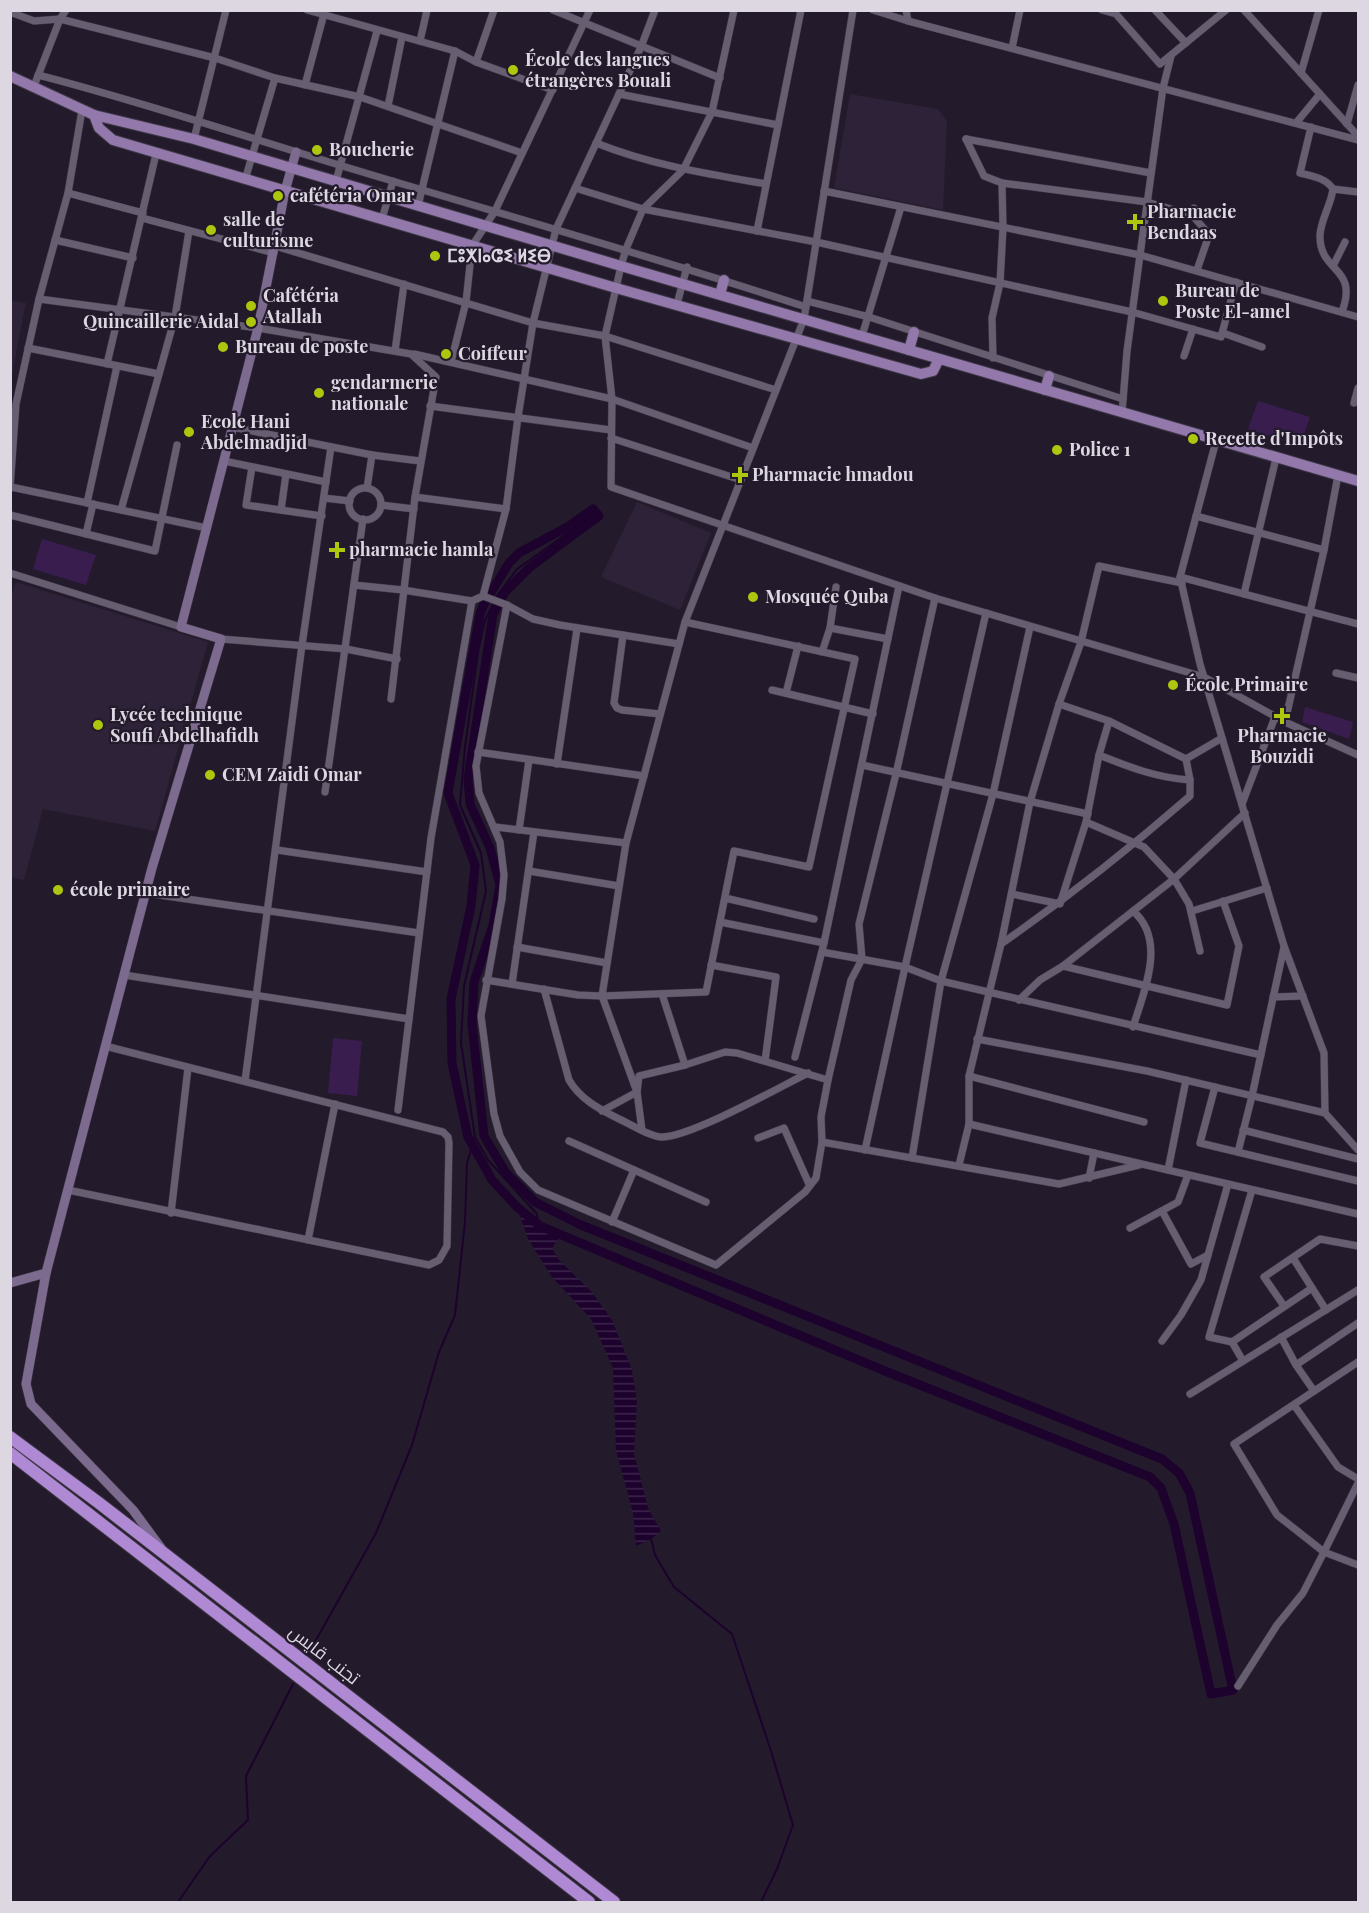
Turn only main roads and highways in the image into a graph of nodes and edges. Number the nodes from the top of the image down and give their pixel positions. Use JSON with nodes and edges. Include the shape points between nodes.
{"nodes":[{"id":1,"x":10,"y":76,"type":"edge"},
{"id":2,"x":93,"y":115,"type":"junction"},
{"id":3,"x":155,"y":130,"type":"junction"},
{"id":4,"x":153,"y":153,"type":"junction"},
{"id":5,"x":724,"y":280,"type":"road end"},
{"id":6,"x":720,"y":294,"type":"junction"},
{"id":7,"x":914,"y":332,"type":"road end"},
{"id":8,"x":909,"y":350,"type":"junction"},
{"id":9,"x":939,"y":359,"type":"junction"},
{"id":10,"x":1049,"y":376,"type":"road end"},
{"id":11,"x":1045,"y":390,"type":"junction"},
{"id":12,"x":1359,"y":481,"type":"edge"},
{"id":13,"x":10,"y":1437,"type":"edge"},
{"id":14,"x":10,"y":1453,"type":"edge"},
{"id":15,"x":590,"y":1902,"type":"edge"},
{"id":16,"x":614,"y":1902,"type":"edge"}],
"edges":[{"from":1,"to":2,"type":"main road"},
{"from":2,"to":3,"type":"main road"},
{"from":2,"to":4,"type":"main road","via":[[99,128],[113,140]]},
{"from":3,"to":4,"type":"main road"},
{"from":3,"to":6,"type":"main road"},
{"from":4,"to":9,"type":"main road","via":[[921,374],[933,370]]},
{"from":5,"to":6,"type":"main road"},
{"from":6,"to":8,"type":"main road","via":[[805,309],[862,336]]},
{"from":7,"to":8,"type":"main road"},
{"from":8,"to":9,"type":"main road"},
{"from":9,"to":11,"type":"main road"},
{"from":10,"to":11,"type":"main road"},
{"from":11,"to":12,"type":"main road"},
{"from":13,"to":16,"type":"highway","name":"تجنب قايس"},
{"from":14,"to":15,"type":"highway","name":"تجنب قايس"}]}
